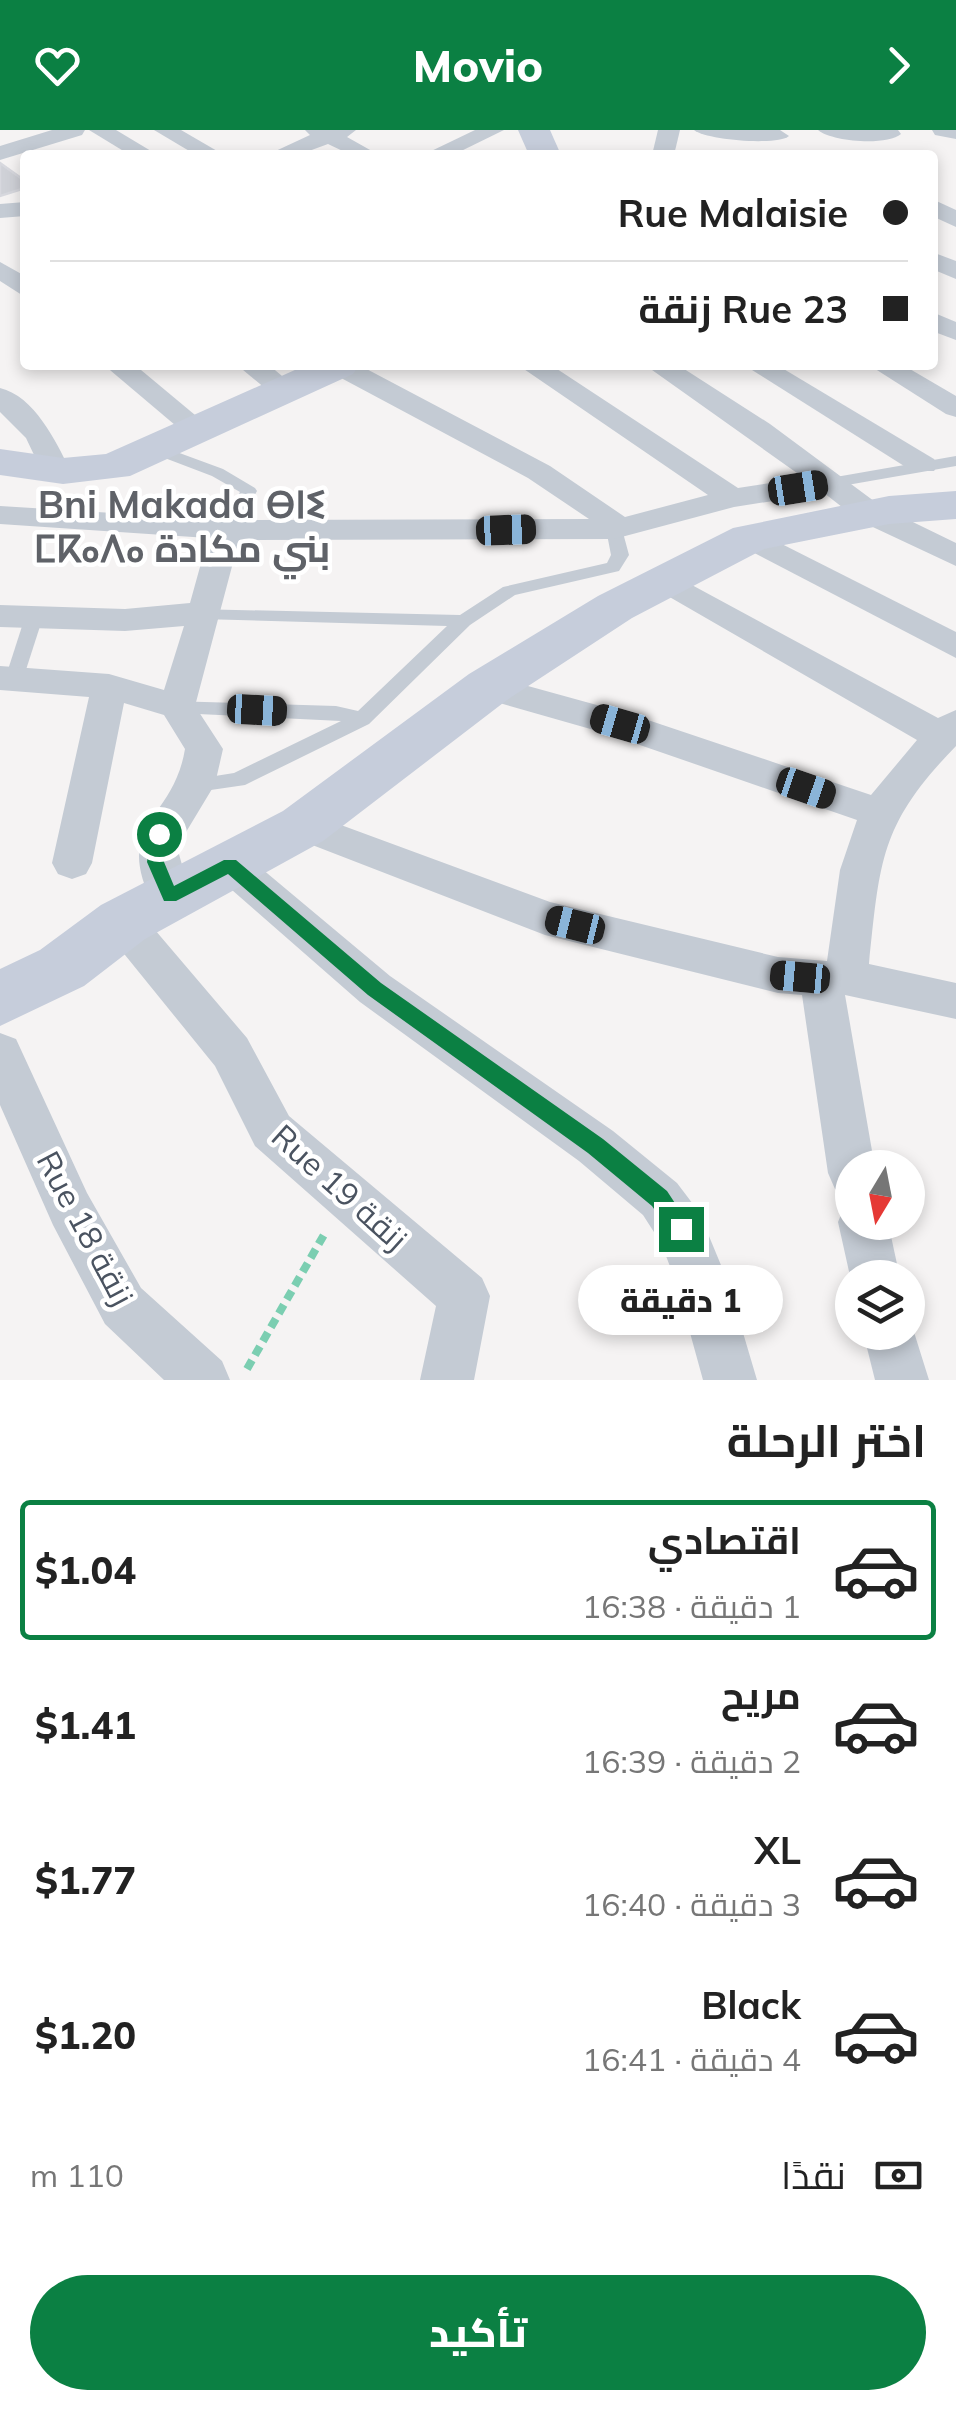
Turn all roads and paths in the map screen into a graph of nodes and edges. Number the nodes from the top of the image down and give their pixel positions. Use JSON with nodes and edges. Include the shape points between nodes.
{"nodes":[{"id":1,"x":74,"y":130,"type":"edge"},
{"id":2,"x":100,"y":130,"type":"edge"},
{"id":3,"x":493,"y":130,"type":"edge"},
{"id":4,"x":705,"y":130,"type":"edge"},
{"id":5,"x":829,"y":130,"type":"edge"},
{"id":6,"x":330,"y":132,"type":"edge"},
{"id":7,"x":175,"y":135,"type":"edge"},
{"id":8,"x":778,"y":140,"type":"edge"},
{"id":9,"x":893,"y":140,"type":"edge"},
{"id":10,"x":137,"y":150,"type":"edge"},
{"id":11,"x":151,"y":150,"type":"edge"},
{"id":12,"x":204,"y":150,"type":"edge"},
{"id":13,"x":289,"y":150,"type":"edge"},
{"id":14,"x":360,"y":150,"type":"edge"},
{"id":15,"x":446,"y":150,"type":"edge"},
{"id":16,"x":0,"y":153,"type":"edge"},
{"id":17,"x":20,"y":168,"type":"edge"},
{"id":18,"x":0,"y":268,"type":"edge"},
{"id":19,"x":20,"y":285,"type":"edge"},
{"id":20,"x":124,"y":370,"type":"edge"},
{"id":21,"x":257,"y":370,"type":"edge"},
{"id":22,"x":329,"y":370,"type":"edge"},
{"id":23,"x":348,"y":370,"type":"edge"},
{"id":24,"x":539,"y":370,"type":"edge"},
{"id":25,"x":668,"y":370,"type":"edge"},
{"id":26,"x":766,"y":370,"type":"edge"},
{"id":27,"x":891,"y":370,"type":"edge"},
{"id":28,"x":286,"y":392,"type":"junction"},
{"id":29,"x":0,"y":396,"type":"edge"},
{"id":30,"x":956,"y":408,"type":"edge"},
{"id":31,"x":198,"y":430,"type":"junction"},
{"id":32,"x":155,"y":449,"type":"junction"},
{"id":33,"x":956,"y":461,"type":"edge"},
{"id":34,"x":0,"y":462,"type":"edge"},
{"id":35,"x":923,"y":465,"type":"junction"},
{"id":36,"x":55,"y":470,"type":"junction"},
{"id":37,"x":830,"y":484,"type":"junction"},
{"id":38,"x":956,"y":505,"type":"edge"},
{"id":39,"x":872,"y":514,"type":"junction"},
{"id":40,"x":0,"y":515,"type":"edge"},
{"id":41,"x":741,"y":518,"type":"junction"},
{"id":42,"x":614,"y":529,"type":"junction"},
{"id":43,"x":226,"y":530,"type":"junction"},
{"id":44,"x":956,"y":556,"type":"edge"},
{"id":45,"x":666,"y":581,"type":"junction"},
{"id":46,"x":201,"y":613,"type":"junction"},
{"id":47,"x":17,"y":617,"type":"edge"},
{"id":48,"x":464,"y":621,"type":"junction"},
{"id":49,"x":956,"y":646,"type":"edge"},
{"id":50,"x":7,"y":678,"type":"edge"},
{"id":51,"x":109,"y":686,"type":"junction"},
{"id":52,"x":488,"y":687,"type":"junction"},
{"id":53,"x":177,"y":706,"type":"junction"},
{"id":54,"x":362,"y":718,"type":"junction"},
{"id":55,"x":949,"y":730,"type":"edge"},
{"id":56,"x":197,"y":785,"type":"junction"},
{"id":57,"x":880,"y":813,"type":"junction"},
{"id":58,"x":303,"y":826,"type":"junction"},
{"id":59,"x":72,"y":863,"type":"dead end"},
{"id":60,"x":230,"y":865,"type":"junction"},
{"id":61,"x":146,"y":909,"type":"junction"},
{"id":62,"x":833,"y":978,"type":"junction"},
{"id":63,"x":0,"y":998,"type":"edge"},
{"id":64,"x":956,"y":1001,"type":"edge"},
{"id":65,"x":0,"y":1053,"type":"edge"},
{"id":66,"x":850,"y":1150,"type":"edge"},
{"id":67,"x":345,"y":1197,"type":"junction"},
{"id":68,"x":894,"y":1350,"type":"edge"},
{"id":69,"x":203,"y":1380,"type":"edge"},
{"id":70,"x":240,"y":1380,"type":"edge"},
{"id":71,"x":447,"y":1380,"type":"edge"},
{"id":72,"x":730,"y":1380,"type":"edge"},
{"id":73,"x":902,"y":1380,"type":"edge"}],
"edges":[{"from":1,"to":16,"type":"street"},
{"from":2,"to":10,"type":"street"},
{"from":3,"to":15,"type":"street"},
{"from":4,"to":8,"type":"street"},
{"from":5,"to":9,"type":"street"},
{"from":6,"to":13,"type":"street"},
{"from":6,"to":14,"type":"street"},
{"from":7,"to":11,"type":"street"},
{"from":7,"to":12,"type":"street"},
{"from":16,"to":17,"type":"street"},
{"from":18,"to":19,"type":"street"},
{"from":20,"to":31,"type":"street"},
{"from":21,"to":28,"type":"street"},
{"from":22,"to":28,"type":"street"},
{"from":23,"to":42,"type":"street","via":[[539,472],[612,521]]},
{"from":24,"to":41,"type":"street"},
{"from":25,"to":37,"type":"street"},
{"from":26,"to":35,"type":"street"},
{"from":27,"to":30,"type":"street"},
{"from":28,"to":31,"type":"street"},
{"from":29,"to":36,"type":"street","via":[[39,435]]},
{"from":31,"to":32,"type":"street"},
{"from":32,"to":36,"type":"street","via":[[114,467]]},
{"from":32,"to":43,"type":"lane","via":[[249,491]]},
{"from":33,"to":35,"type":"lane"},
{"from":34,"to":36,"type":"street"},
{"from":35,"to":37,"type":"lane"},
{"from":37,"to":39,"type":"street"},
{"from":37,"to":41,"type":"street"},
{"from":38,"to":39,"type":"street"},
{"from":39,"to":41,"type":"street"},
{"from":39,"to":44,"type":"street"},
{"from":40,"to":43,"type":"street"},
{"from":41,"to":42,"type":"street"},
{"from":41,"to":45,"type":"street"},
{"from":41,"to":49,"type":"street"},
{"from":42,"to":43,"type":"street"},
{"from":42,"to":48,"type":"lane","via":[[620,555],[613,567],[509,591]]},
{"from":43,"to":46,"type":"street"},
{"from":45,"to":52,"type":"street"},
{"from":45,"to":55,"type":"street"},
{"from":46,"to":47,"type":"street","via":[[125,620]]},
{"from":46,"to":48,"type":"lane"},
{"from":46,"to":53,"type":"street","via":[[196,654]]},
{"from":47,"to":50,"type":"lane"},
{"from":48,"to":54,"type":"lane"},
{"from":50,"to":51,"type":"street"},
{"from":51,"to":53,"type":"street"},
{"from":51,"to":59,"type":"street"},
{"from":52,"to":57,"type":"street","via":[[620,724]]},
{"from":52,"to":58,"type":"street"},
{"from":53,"to":54,"type":"lane"},
{"from":53,"to":56,"type":"street","via":[[204,748]]},
{"from":54,"to":56,"type":"lane","via":[[238,780]]},
{"from":55,"to":57,"type":"street"},
{"from":56,"to":61,"type":"street","via":[[159,834]]},
{"from":57,"to":62,"type":"street"},
{"from":58,"to":60,"type":"street"},
{"from":58,"to":62,"type":"street","via":[[545,918],[778,975]]},
{"from":60,"to":61,"type":"street"},
{"from":60,"to":72,"type":"street","via":[[375,989],[660,1198],[702,1282]]},
{"from":61,"to":63,"type":"street","via":[[62,968]]},
{"from":61,"to":67,"type":"street","name":"Rue 19 زنقة","via":[[272,1132]]},
{"from":62,"to":64,"type":"street"},
{"from":62,"to":66,"type":"street"},
{"from":65,"to":69,"type":"street","name":"Rue 18 زنقة","via":[[70,1209],[123,1306]]},
{"from":67,"to":70,"type":"path"},
{"from":67,"to":71,"type":"street","name":"Rue 19 زنقة","via":[[464,1296]]},
{"from":68,"to":73,"type":"street"}]}
